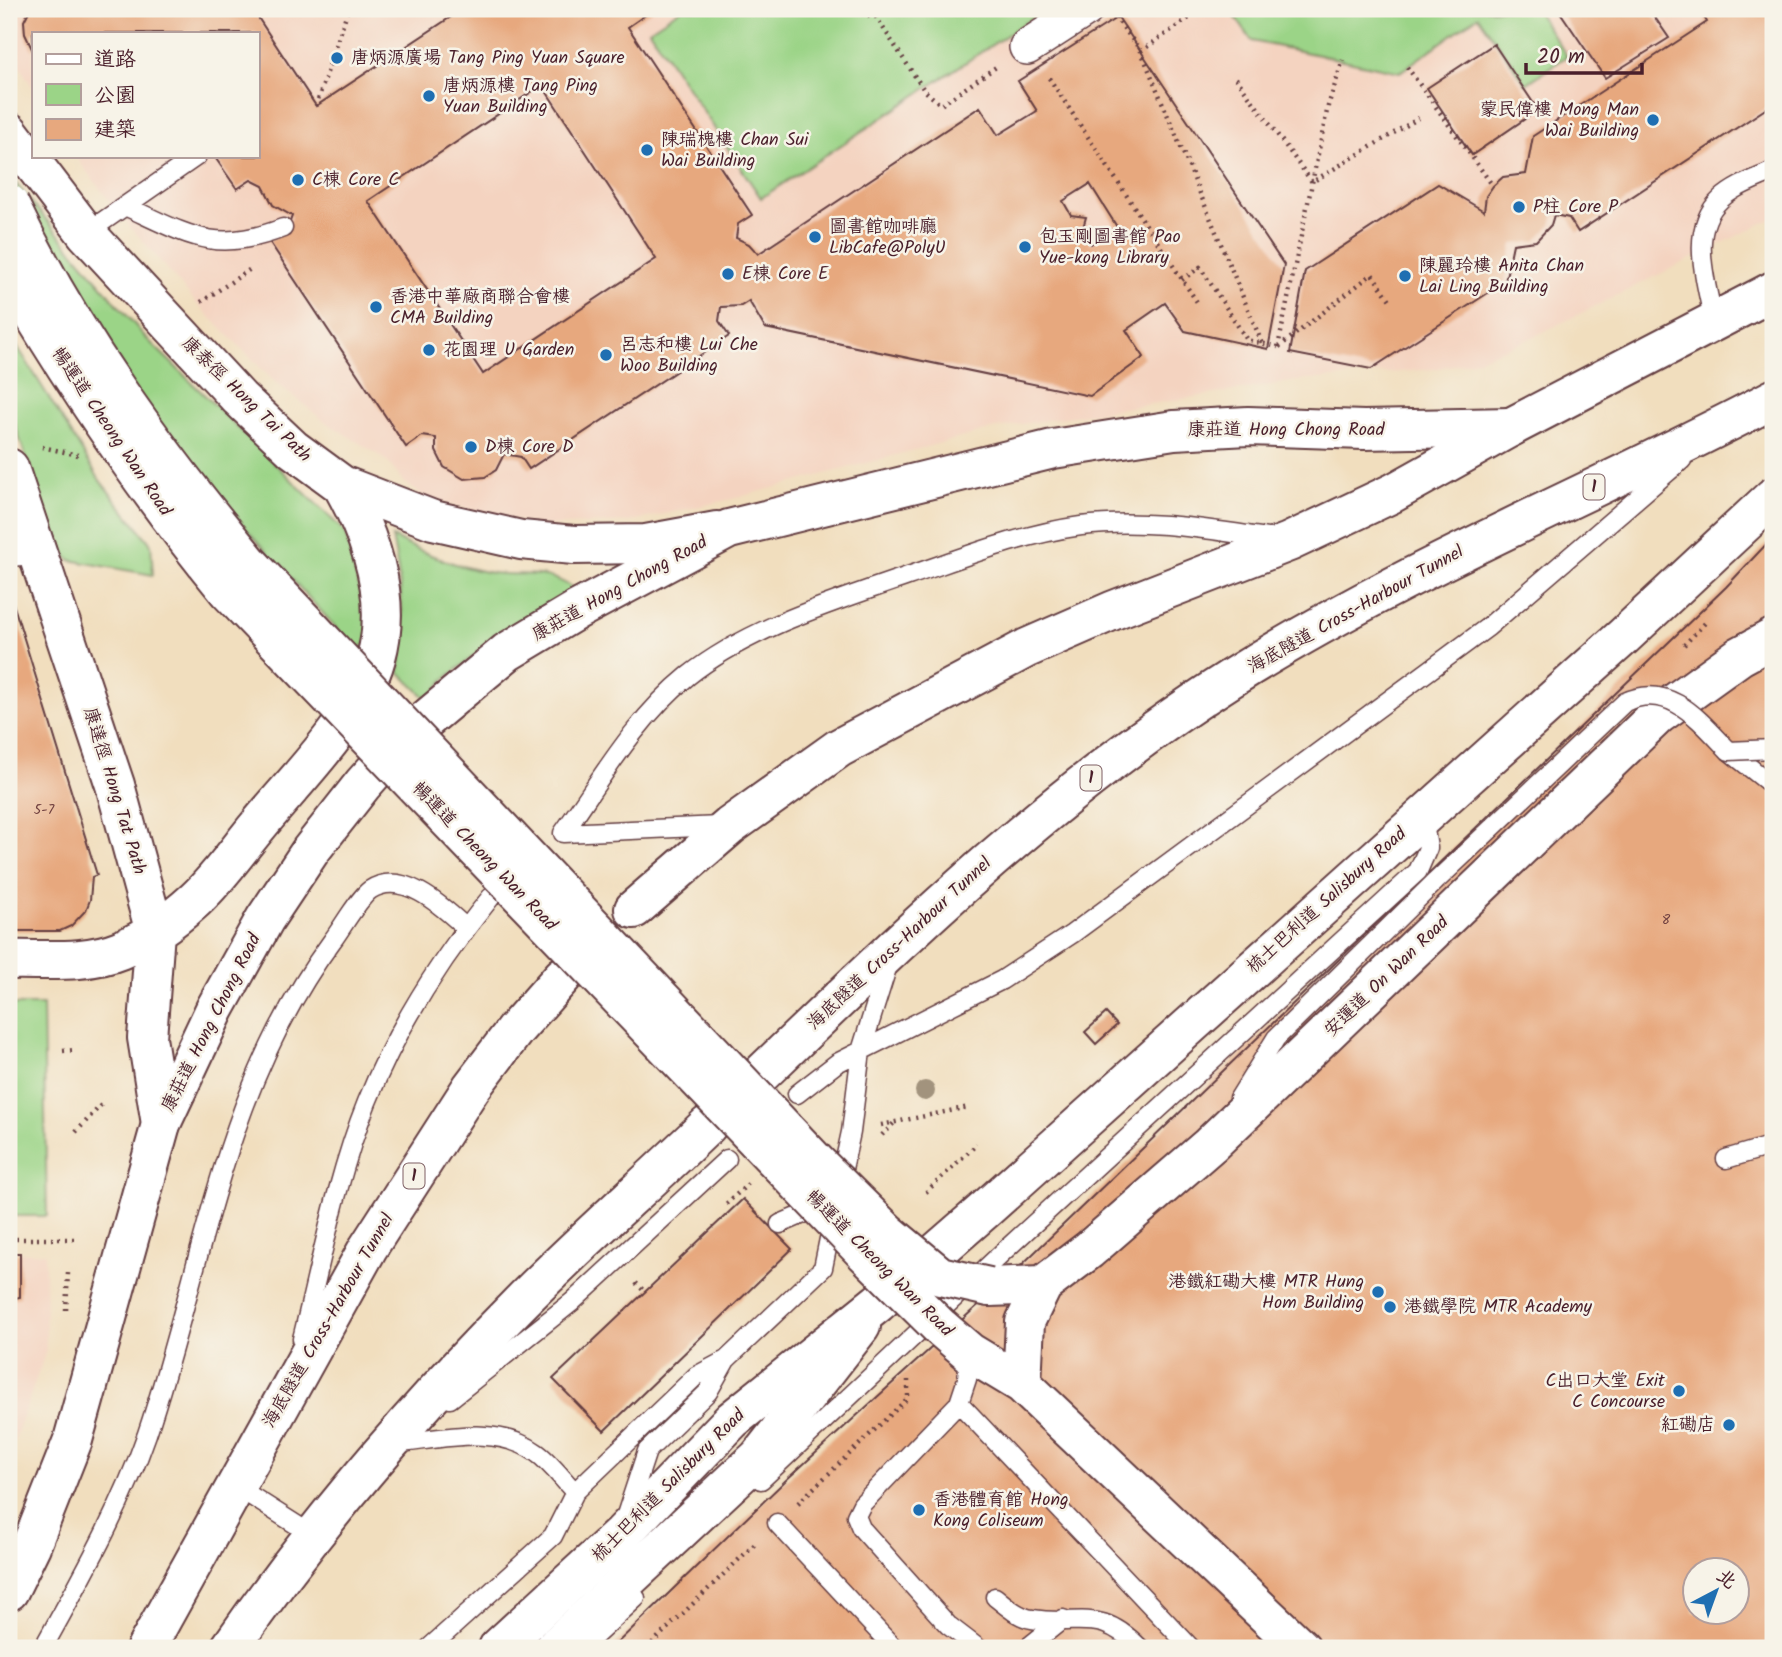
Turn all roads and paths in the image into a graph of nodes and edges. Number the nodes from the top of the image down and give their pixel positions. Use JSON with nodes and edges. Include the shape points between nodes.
{"nodes":[{"id":1,"x":348,"y":9,"type":"edge"},
{"id":2,"x":841,"y":9,"type":"edge"},
{"id":3,"x":1188,"y":9,"type":"edge"},
{"id":4,"x":1101,"y":14,"type":"edge"},
{"id":5,"x":1027,"y":47,"type":"joint"},
{"id":6,"x":1141,"y":51,"type":"junction"},
{"id":7,"x":1343,"y":61,"type":"dead end"},
{"id":8,"x":1407,"y":67,"type":"dead end"},
{"id":9,"x":1236,"y":78,"type":"dead end"},
{"id":10,"x":1065,"y":102,"type":"dead end"},
{"id":11,"x":316,"y":106,"type":"dead end"},
{"id":12,"x":1419,"y":118,"type":"dead end"},
{"id":13,"x":9,"y":132,"type":"edge"},
{"id":14,"x":194,"y":158,"type":"edge"},
{"id":15,"x":1773,"y":172,"type":"edge"},
{"id":16,"x":1312,"y":183,"type":"junction"},
{"id":17,"x":1493,"y":186,"type":"dead end"},
{"id":18,"x":9,"y":204,"type":"edge"},
{"id":19,"x":125,"y":206,"type":"junction"},
{"id":20,"x":282,"y":228,"type":"dead end"},
{"id":21,"x":86,"y":233,"type":"junction"},
{"id":22,"x":261,"y":261,"type":"dead end"},
{"id":23,"x":9,"y":274,"type":"edge"},
{"id":24,"x":1182,"y":280,"type":"junction"},
{"id":25,"x":1773,"y":291,"type":"edge"},
{"id":26,"x":1390,"y":300,"type":"dead end"},
{"id":27,"x":197,"y":304,"type":"dead end"},
{"id":28,"x":1199,"y":305,"type":"dead end"},
{"id":29,"x":1714,"y":323,"type":"junction"},
{"id":30,"x":1262,"y":343,"type":"junction"},
{"id":31,"x":1278,"y":347,"type":"junction"},
{"id":32,"x":1773,"y":398,"type":"edge"},
{"id":33,"x":1511,"y":427,"type":"junction"},
{"id":34,"x":1717,"y":428,"type":"junction"},
{"id":35,"x":22,"y":457,"type":"edge"},
{"id":36,"x":86,"y":457,"type":"dead end"},
{"id":37,"x":342,"y":485,"type":"junction"},
{"id":38,"x":1773,"y":497,"type":"edge"},
{"id":39,"x":729,"y":528,"type":"junction"},
{"id":40,"x":1289,"y":542,"type":"junction"},
{"id":41,"x":22,"y":556,"type":"edge"},
{"id":42,"x":1773,"y":638,"type":"edge"},
{"id":43,"x":1773,"y":749,"type":"edge"},
{"id":44,"x":1729,"y":751,"type":"junction"},
{"id":45,"x":1773,"y":786,"type":"edge"},
{"id":46,"x":1423,"y":814,"type":"junction"},
{"id":47,"x":730,"y":826,"type":"junction"},
{"id":48,"x":491,"y":897,"type":"dead end"},
{"id":49,"x":634,"y":909,"type":"dead end"},
{"id":50,"x":466,"y":928,"type":"junction"},
{"id":51,"x":155,"y":932,"type":"junction"},
{"id":52,"x":894,"y":946,"type":"junction"},
{"id":53,"x":9,"y":960,"type":"edge"},
{"id":54,"x":563,"y":976,"type":"dead end"},
{"id":55,"x":76,"y":1050,"type":"dead end"},
{"id":56,"x":63,"y":1051,"type":"dead end"},
{"id":57,"x":861,"y":1051,"type":"junction"},
{"id":58,"x":758,"y":1077,"type":"dead end"},
{"id":59,"x":797,"y":1094,"type":"dead end"},
{"id":60,"x":101,"y":1105,"type":"dead end"},
{"id":61,"x":896,"y":1122,"type":"dead end"},
{"id":62,"x":161,"y":1124,"type":"junction"},
{"id":63,"x":708,"y":1125,"type":"dead end"},
{"id":64,"x":76,"y":1132,"type":"dead end"},
{"id":65,"x":882,"y":1135,"type":"dead end"},
{"id":66,"x":977,"y":1144,"type":"dead end"},
{"id":67,"x":1210,"y":1145,"type":"junction"},
{"id":68,"x":1773,"y":1145,"type":"edge"},
{"id":69,"x":1726,"y":1158,"type":"dead end"},
{"id":70,"x":727,"y":1159,"type":"dead end"},
{"id":71,"x":926,"y":1192,"type":"dead end"},
{"id":72,"x":836,"y":1200,"type":"junction"},
{"id":73,"x":780,"y":1224,"type":"dead end"},
{"id":74,"x":9,"y":1239,"type":"edge"},
{"id":75,"x":74,"y":1239,"type":"dead end"},
{"id":76,"x":636,"y":1283,"type":"dead end"},
{"id":77,"x":1043,"y":1285,"type":"junction"},
{"id":78,"x":645,"y":1292,"type":"dead end"},
{"id":79,"x":878,"y":1303,"type":"junction"},
{"id":80,"x":969,"y":1352,"type":"junction"},
{"id":81,"x":726,"y":1360,"type":"junction"},
{"id":82,"x":1022,"y":1384,"type":"junction"},
{"id":83,"x":290,"y":1393,"type":"junction"},
{"id":84,"x":959,"y":1403,"type":"junction"},
{"id":85,"x":387,"y":1445,"type":"junction"},
{"id":86,"x":234,"y":1485,"type":"junction"},
{"id":87,"x":753,"y":1488,"type":"dead end"},
{"id":88,"x":575,"y":1492,"type":"junction"},
{"id":89,"x":777,"y":1523,"type":"dead end"},
{"id":90,"x":314,"y":1535,"type":"junction"},
{"id":91,"x":621,"y":1535,"type":"junction"},
{"id":92,"x":653,"y":1582,"type":"dead end"},
{"id":93,"x":9,"y":1591,"type":"edge"},
{"id":94,"x":995,"y":1597,"type":"dead end"},
{"id":95,"x":1063,"y":1619,"type":"junction"},
{"id":96,"x":509,"y":1638,"type":"edge"},
{"id":97,"x":43,"y":1648,"type":"edge"},
{"id":98,"x":146,"y":1648,"type":"edge"},
{"id":99,"x":230,"y":1648,"type":"edge"},
{"id":100,"x":429,"y":1648,"type":"edge"},
{"id":101,"x":554,"y":1648,"type":"edge"},
{"id":102,"x":582,"y":1648,"type":"edge"},
{"id":103,"x":894,"y":1648,"type":"edge"},
{"id":104,"x":978,"y":1648,"type":"edge"},
{"id":105,"x":1027,"y":1648,"type":"edge"},
{"id":106,"x":1140,"y":1648,"type":"edge"},
{"id":107,"x":1191,"y":1648,"type":"edge"},
{"id":108,"x":1301,"y":1648,"type":"edge"}],
"edges":[{"from":1,"to":11,"type":"path"},
{"from":2,"to":5,"type":"path","via":[[876,17],[924,90],[940,105]]},
{"from":3,"to":6,"type":"path","via":[[1192,16]]},
{"from":4,"to":5,"type":"street"},
{"from":4,"to":6,"type":"path"},
{"from":6,"to":30,"type":"path"},
{"from":7,"to":16,"type":"path"},
{"from":8,"to":17,"type":"path"},
{"from":9,"to":16,"type":"path"},
{"from":10,"to":24,"type":"path"},
{"from":12,"to":16,"type":"path"},
{"from":13,"to":21,"type":"main road","name":"康泰徑 Hong Tai Path"},
{"from":14,"to":19,"type":"lane"},
{"from":15,"to":29,"type":"lane","via":[[1733,190],[1708,216],[1701,254]]},
{"from":16,"to":31,"type":"path"},
{"from":18,"to":77,"type":"main road","name":"暢運道 Cheong Wan Road","bridge":true,"via":[[88,348],[167,460],[249,563],[867,1213],[940,1276],[989,1287]]},
{"from":19,"to":20,"type":"lane","via":[[197,238],[216,241],[255,239]]},
{"from":19,"to":21,"type":"lane"},
{"from":21,"to":37,"type":"main road","name":"康泰徑 Hong Tai Path","via":[[239,398],[293,449]]},
{"from":22,"to":27,"type":"path"},
{"from":23,"to":80,"type":"main road","name":"暢運道 Cheong Wan Road","bridge":true,"via":[[65,369],[137,475],[228,591],[865,1253]]},
{"from":24,"to":28,"type":"path"},
{"from":24,"to":30,"type":"path","via":[[1200,267],[1247,340]]},
{"from":25,"to":29,"type":"main road","name":"康莊道 Hong Chong Road"},
{"from":26,"to":31,"type":"path","via":[[1372,275]]},
{"from":29,"to":33,"type":"main road","name":"康莊道 Hong Chong Road"},
{"from":30,"to":31,"type":"path"},
{"from":32,"to":34,"type":"main road","name":"海底隧道 Cross-Harbour Tunnel","number":"1"},
{"from":33,"to":39,"type":"main road","name":"康莊道 Hong Chong Road","via":[[1364,430],[1248,426],[1112,438]]},
{"from":33,"to":40,"type":"main road","via":[[1393,493]]},
{"from":34,"to":52,"type":"main road","name":"海底隧道 Cross-Harbour Tunnel","number":"1","via":[[1384,590],[1227,680],[1082,784]]},
{"from":34,"to":57,"type":"lane","via":[[1488,627],[1072,934],[1002,980]]},
{"from":35,"to":36,"type":"path"},
{"from":35,"to":41,"type":"main road","name":"康達徑 Hong Tat Path"},
{"from":37,"to":39,"type":"main road","name":"康泰徑 Hong Tai Path","via":[[433,520],[521,540],[646,544]]},
{"from":37,"to":51,"type":"main road","via":[[371,545],[380,584],[382,625],[369,679],[320,750],[209,886]]},
{"from":38,"to":46,"type":"main road","name":"梳士巴利道 Salisbury Road"},
{"from":39,"to":62,"type":"main road","name":"康莊道 Hong Chong Road","via":[[507,652],[405,737],[311,850],[265,919],[215,1009]]},
{"from":40,"to":47,"type":"main road","via":[[1027,649],[839,748]]},
{"from":40,"to":47,"type":"lane","via":[[1154,523],[1081,526],[986,550],[819,608],[727,650],[689,675],[656,705],[563,833]]},
{"from":41,"to":51,"type":"main road","name":"康達徑 Hong Tat Path","via":[[115,785]]},
{"from":42,"to":67,"type":"main road","name":"安運道 On Wan Road","via":[[1658,715]]},
{"from":43,"to":44,"type":"lane","bridge":true},
{"from":44,"to":45,"type":"lane"},
{"from":44,"to":67,"type":"lane","bridge":true,"via":[[1678,703],[1642,694],[1625,702],[1276,1038]]},
{"from":46,"to":79,"type":"main road","name":"梳士巴利道 Salisbury Road"},
{"from":46,"to":87,"type":"lane","via":[[1428,848],[1418,871]]},
{"from":47,"to":49,"type":"main road"},
{"from":48,"to":50,"type":"lane"},
{"from":50,"to":83,"type":"lane","via":[[396,1038],[366,1105],[332,1218]]},
{"from":50,"to":97,"type":"lane","via":[[428,894],[388,884],[370,890],[300,985],[243,1105],[146,1435],[95,1553]]},
{"from":51,"to":53,"type":"main road","via":[[119,951],[82,959]]},
{"from":51,"to":62,"type":"main road","name":"康達徑 Hong Tat Path","via":[[147,1038]]},
{"from":52,"to":57,"type":"lane"},
{"from":52,"to":58,"type":"main road","name":"海底隧道 Cross-Harbour Tunnel","number":"1"},
{"from":54,"to":83,"type":"main road","name":"海底隧道 Cross-Harbour Tunnel","number":"1","via":[[471,1088],[368,1248]]},
{"from":55,"to":56,"type":"path"},
{"from":57,"to":59,"type":"lane"},
{"from":57,"to":72,"type":"lane","via":[[851,1132]]},
{"from":60,"to":64,"type":"path"},
{"from":61,"to":65,"type":"path"},
{"from":62,"to":93,"type":"main road","name":"康莊道 Hong Chong Road","via":[[73,1440]]},
{"from":63,"to":85,"type":"main road","via":[[521,1302]]},
{"from":66,"to":71,"type":"path"},
{"from":67,"to":77,"type":"main road","name":"安運道 On Wan Road"},
{"from":68,"to":69,"type":"lane"},
{"from":70,"to":85,"type":"lane","via":[[572,1302]]},
{"from":72,"to":73,"type":"lane"},
{"from":72,"to":81,"type":"lane","via":[[823,1268]]},
{"from":74,"to":75,"type":"path"},
{"from":76,"to":78,"type":"path"},
{"from":77,"to":82,"type":"main road","via":[[1026,1322]]},
{"from":79,"to":91,"type":"main road","name":"梳士巴利道 Salisbury Road","via":[[732,1420]]},
{"from":79,"to":101,"type":"main road","name":"梳士巴利道 Salisbury Road","via":[[759,1457]]},
{"from":80,"to":82,"type":"main road","name":"暢運道 Cheong Wan Road"},
{"from":80,"to":84,"type":"lane"},
{"from":81,"to":88,"type":"lane","via":[[696,1376]]},
{"from":81,"to":91,"type":"lane","via":[[708,1392],[647,1451]]},
{"from":82,"to":108,"type":"main road","name":"暢運道 Cheong Wan Road"},
{"from":83,"to":86,"type":"main road","name":"海底隧道 Cross-Harbour Tunnel","number":"1"},
{"from":84,"to":104,"type":"lane","via":[[862,1504],[856,1516],[861,1528],[948,1625]]},
{"from":84,"to":107,"type":"lane"},
{"from":85,"to":88,"type":"lane","via":[[478,1436],[506,1438],[536,1453]]},
{"from":85,"to":90,"type":"main road"},
{"from":86,"to":90,"type":"lane"},
{"from":86,"to":98,"type":"main road","name":"海底隧道 Cross-Harbour Tunnel","number":"1"},
{"from":88,"to":100,"type":"lane","via":[[553,1536]]},
{"from":89,"to":103,"type":"lane"},
{"from":90,"to":99,"type":"main road"},
{"from":91,"to":96,"type":"main road","name":"梳士巴利道 Salisbury Road"},
{"from":92,"to":102,"type":"lane"},
{"from":94,"to":95,"type":"lane","via":[[1031,1619]]},
{"from":95,"to":105,"type":"lane"},
{"from":95,"to":106,"type":"lane","via":[[1108,1624]]}]}
